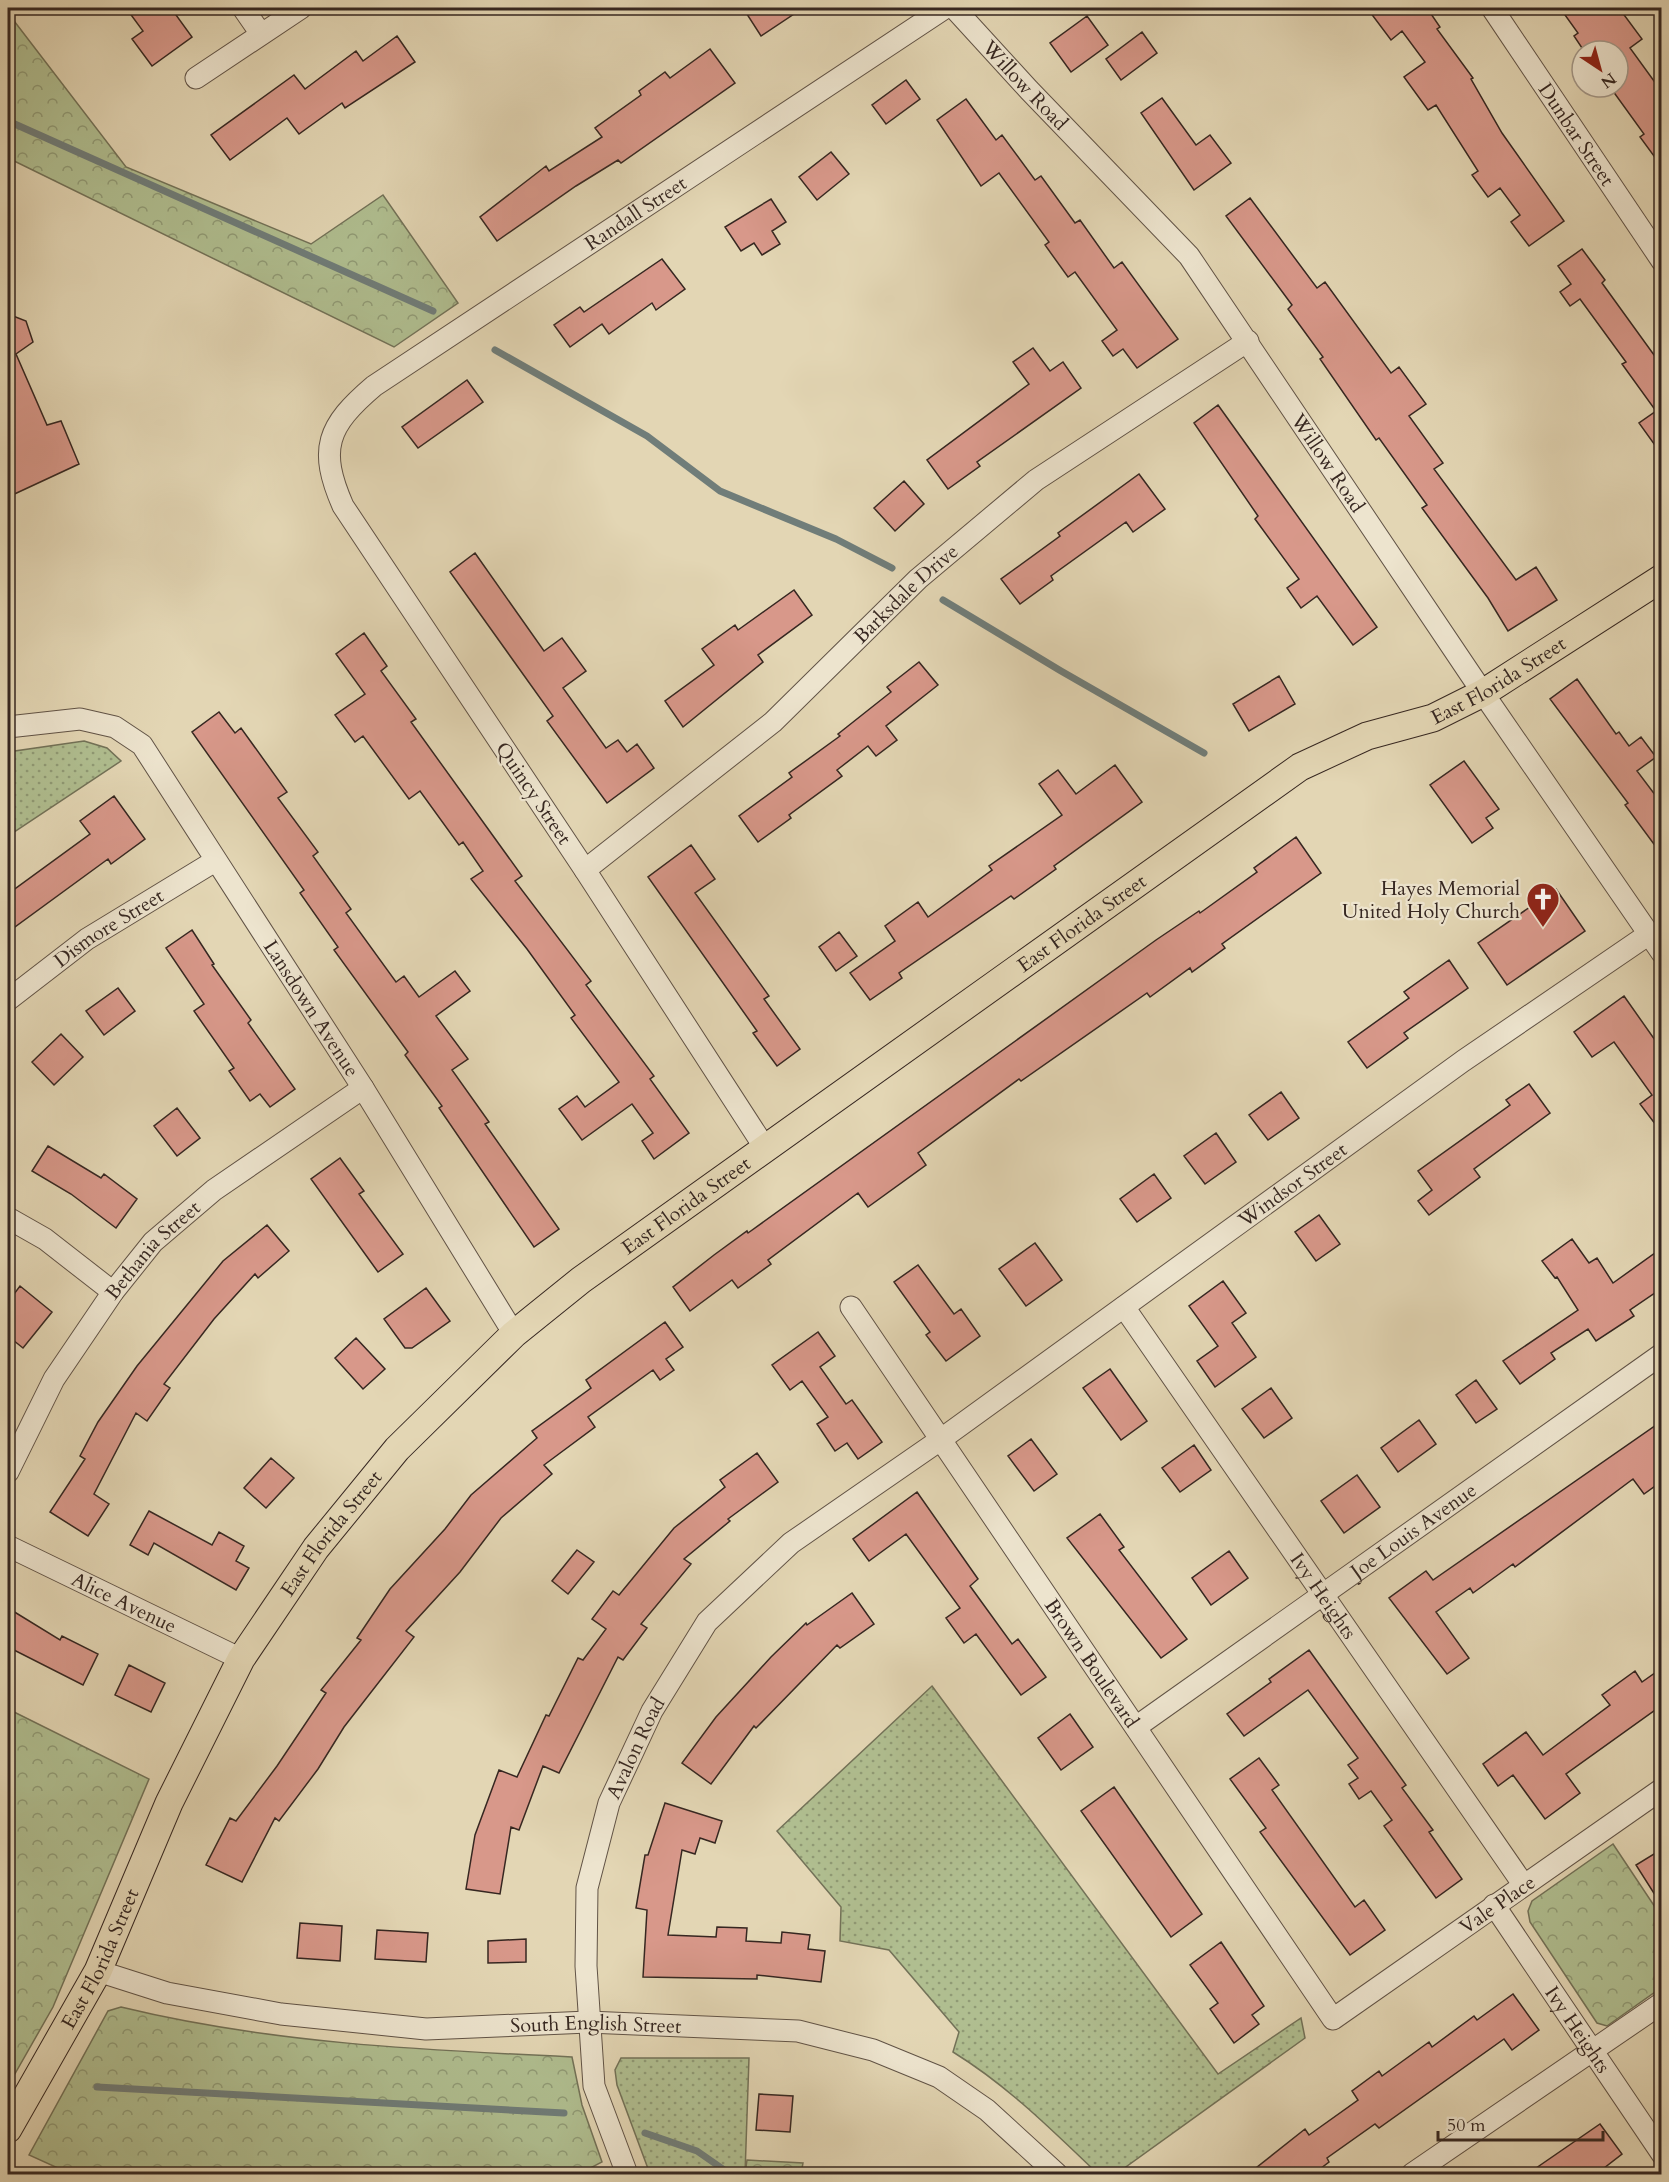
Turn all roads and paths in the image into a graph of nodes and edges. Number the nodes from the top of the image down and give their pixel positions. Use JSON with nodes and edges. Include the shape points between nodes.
{"nodes":[{"id":1,"x":243,"y":8,"type":"edge"},
{"id":2,"x":301,"y":8,"type":"edge"},
{"id":3,"x":945,"y":8,"type":"edge"},
{"id":4,"x":954,"y":8,"type":"edge"},
{"id":5,"x":1492,"y":8,"type":"edge"},
{"id":6,"x":261,"y":34,"type":"junction"},
{"id":7,"x":196,"y":78,"type":"dead end"},
{"id":8,"x":1662,"y":261,"type":"edge"},
{"id":9,"x":1248,"y":340,"type":"junction"},
{"id":10,"x":333,"y":429,"type":"joint"},
{"id":11,"x":1662,"y":578,"type":"edge"},
{"id":12,"x":1483,"y":693,"type":"junction"},
{"id":13,"x":8,"y":727,"type":"edge"},
{"id":14,"x":215,"y":861,"type":"junction"},
{"id":15,"x":585,"y":870,"type":"junction"},
{"id":16,"x":1649,"y":934,"type":"junction"},
{"id":17,"x":1662,"y":953,"type":"edge"},
{"id":18,"x":8,"y":1000,"type":"edge"},
{"id":19,"x":363,"y":1088,"type":"junction"},
{"id":20,"x":765,"y":1148,"type":"junction"},
{"id":21,"x":8,"y":1218,"type":"edge"},
{"id":22,"x":113,"y":1292,"type":"junction"},
{"id":23,"x":851,"y":1307,"type":"dead end"},
{"id":24,"x":1124,"y":1307,"type":"junction"},
{"id":25,"x":514,"y":1334,"type":"junction"},
{"id":26,"x":1662,"y":1354,"type":"edge"},
{"id":27,"x":940,"y":1440,"type":"junction"},
{"id":28,"x":8,"y":1472,"type":"edge"},
{"id":29,"x":8,"y":1546,"type":"edge"},
{"id":30,"x":1325,"y":1595,"type":"junction"},
{"id":31,"x":241,"y":1659,"type":"junction"},
{"id":32,"x":1136,"y":1727,"type":"junction"},
{"id":33,"x":1662,"y":1789,"type":"edge"},
{"id":34,"x":1523,"y":1884,"type":"junction"},
{"id":35,"x":1494,"y":1905,"type":"junction"},
{"id":36,"x":98,"y":1971,"type":"junction"},
{"id":37,"x":1662,"y":2003,"type":"edge"},
{"id":38,"x":1333,"y":2019,"type":"joint"},
{"id":39,"x":588,"y":2022,"type":"junction"},
{"id":40,"x":1593,"y":2050,"type":"junction"},
{"id":41,"x":8,"y":2129,"type":"edge"},
{"id":42,"x":1662,"y":2154,"type":"edge"},
{"id":43,"x":627,"y":2175,"type":"edge"},
{"id":44,"x":1057,"y":2175,"type":"edge"},
{"id":45,"x":1412,"y":2175,"type":"edge"}],
"edges":[{"from":1,"to":6,"type":"street"},
{"from":2,"to":6,"type":"street"},
{"from":3,"to":10,"type":"street","name":"Randall Street","via":[[374,386],[352,404]]},
{"from":4,"to":9,"type":"street","name":"Willow Road","via":[[1190,256]]},
{"from":5,"to":8,"type":"street","name":"Dunbar Street"},
{"from":6,"to":7,"type":"street"},
{"from":9,"to":12,"type":"street","name":"Willow Road"},
{"from":9,"to":15,"type":"street","name":"Barksdale Drive","via":[[1036,480],[918,579],[773,722]]},
{"from":10,"to":15,"type":"street","name":"Quincy Street","via":[[328,458],[332,481],[343,506]]},
{"from":11,"to":12,"type":"main road","name":"East Florida Street"},
{"from":12,"to":16,"type":"street","name":"Willow Road"},
{"from":12,"to":20,"type":"main road","name":"East Florida Street","via":[[1433,718],[1367,736],[1300,767]]},
{"from":13,"to":14,"type":"street","name":"Lansdown Avenue","via":[[80,719],[115,727],[142,746]]},
{"from":14,"to":18,"type":"street","name":"Dismore Street","via":[[87,939]]},
{"from":14,"to":19,"type":"street","name":"Lansdown Avenue"},
{"from":15,"to":20,"type":"street","name":"Quincy Street"},
{"from":16,"to":17,"type":"street","name":"Willow Road"},
{"from":16,"to":24,"type":"street","name":"Windsor Street","via":[[1463,1061]]},
{"from":19,"to":22,"type":"street","name":"Bethania Street","via":[[214,1190],[153,1242]]},
{"from":19,"to":25,"type":"street","name":"Lansdown Avenue"},
{"from":20,"to":25,"type":"main road","name":"East Florida Street","via":[[581,1280]]},
{"from":21,"to":22,"type":"street","via":[[45,1239]]},
{"from":22,"to":28,"type":"street","name":"Bethania Street","via":[[54,1379]]},
{"from":23,"to":27,"type":"street","name":"Brown Boulevard"},
{"from":24,"to":27,"type":"street","name":"Windsor Street"},
{"from":24,"to":30,"type":"street","name":"Ivy Heights"},
{"from":25,"to":31,"type":"main road","name":"East Florida Street","via":[[397,1449],[316,1548]]},
{"from":26,"to":30,"type":"street","name":"Joe Louis Avenue"},
{"from":27,"to":32,"type":"street","name":"Brown Boulevard"},
{"from":27,"to":39,"type":"street","name":"Avalon Road","via":[[791,1543],[707,1622],[652,1711],[609,1803],[587,1888]]},
{"from":29,"to":31,"type":"street","name":"Alice Avenue"},
{"from":30,"to":32,"type":"street","name":"Joe Louis Avenue"},
{"from":30,"to":34,"type":"street","name":"Ivy Heights"},
{"from":31,"to":36,"type":"main road","name":"East Florida Street","via":[[169,1803]]},
{"from":32,"to":38,"type":"street","name":"Brown Boulevard"},
{"from":33,"to":34,"type":"street","name":"Vale Place"},
{"from":34,"to":35,"type":"street","name":"Vale Place"},
{"from":35,"to":38,"type":"street","name":"Vale Place"},
{"from":35,"to":40,"type":"street","name":"Ivy Heights"},
{"from":36,"to":39,"type":"street","name":"South English Street","via":[[167,1993],[303,2016],[426,2029]]},
{"from":36,"to":41,"type":"main road","name":"East Florida Street"},
{"from":37,"to":40,"type":"street"},
{"from":39,"to":43,"type":"street","name":"Avalon Road","via":[[594,2086]]},
{"from":39,"to":44,"type":"street","name":"South English Street","via":[[798,2031],[873,2050],[939,2077],[960,2091],[1011,2130]]},
{"from":40,"to":42,"type":"street","name":"Ivy Heights"},
{"from":40,"to":45,"type":"street"}]}
